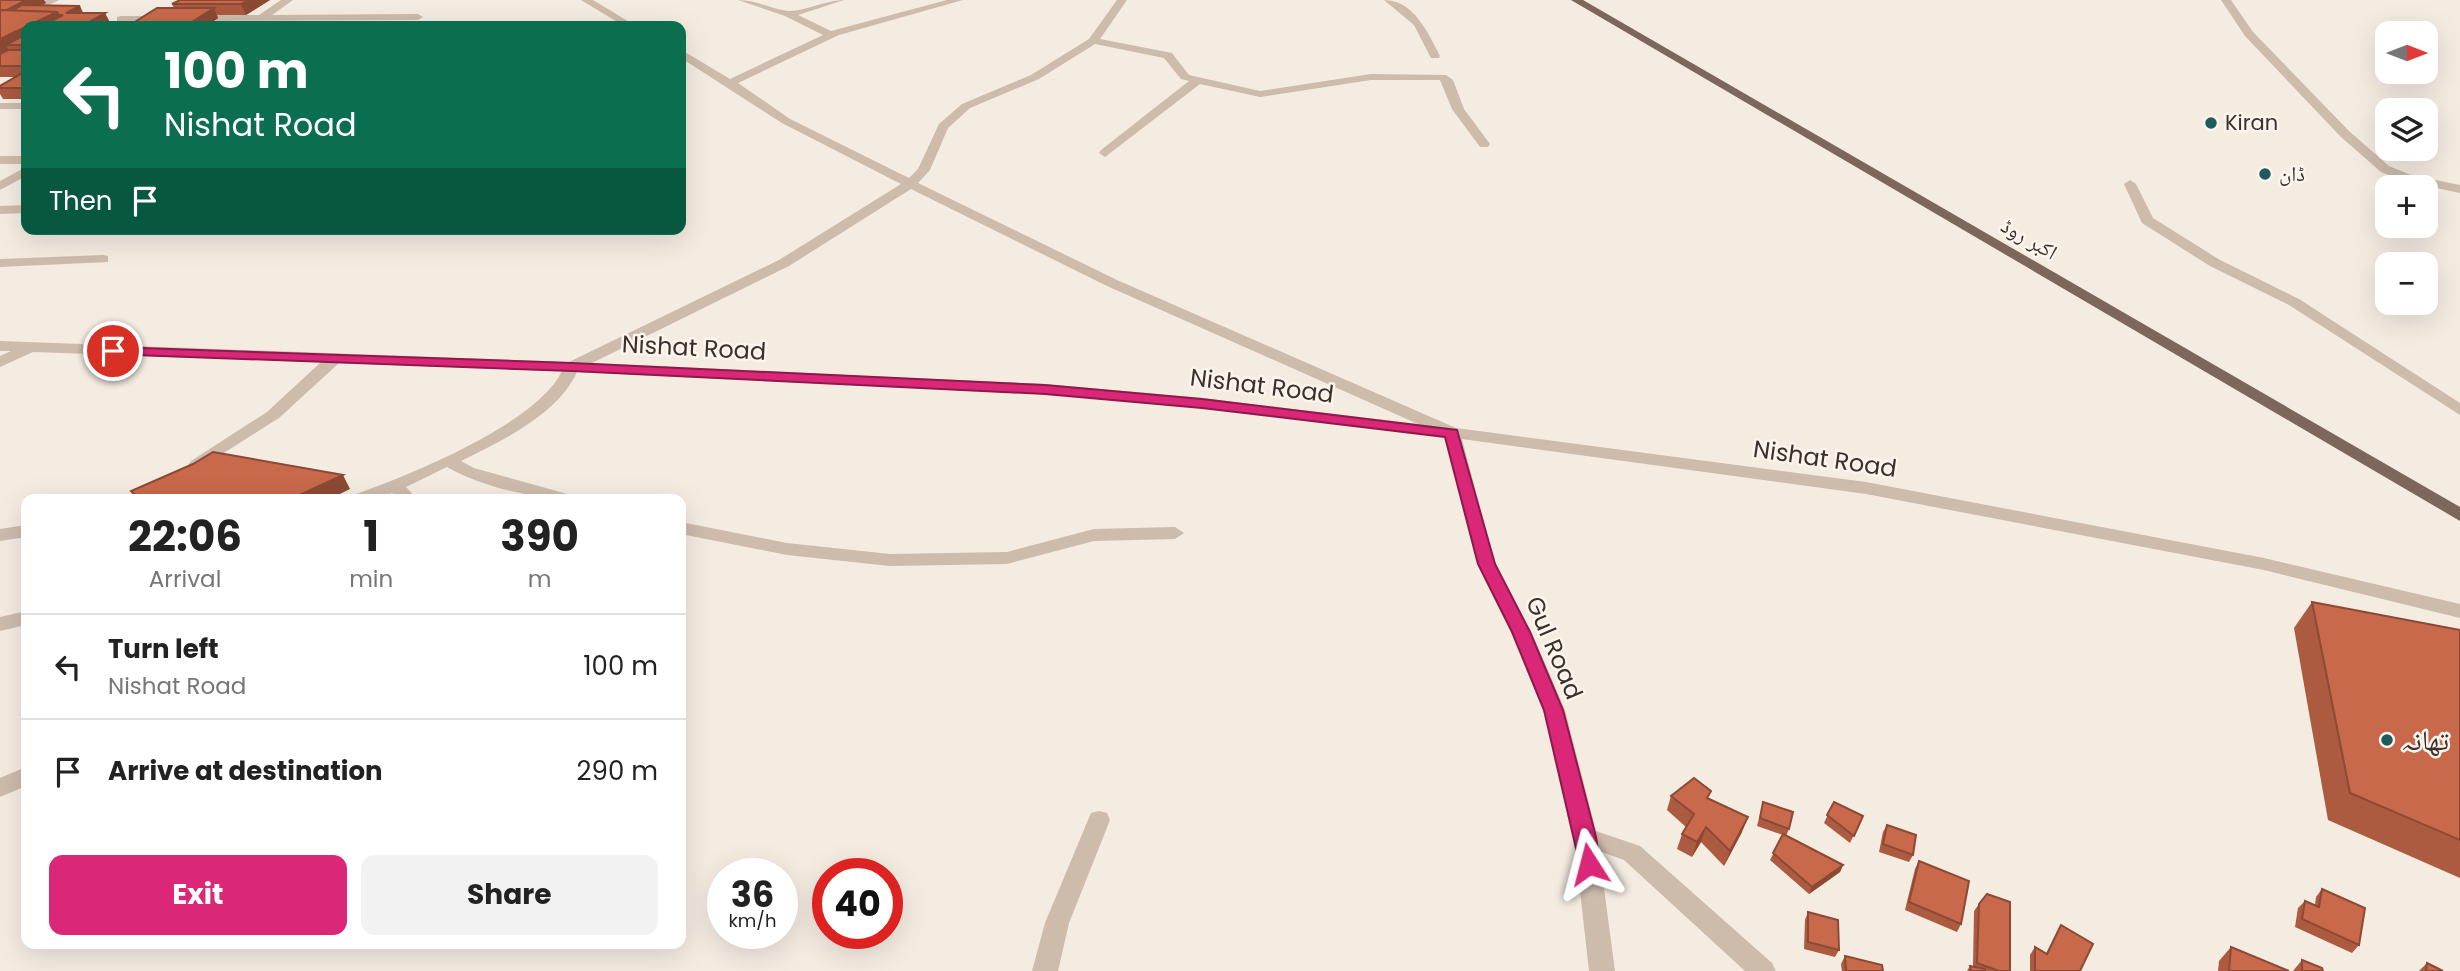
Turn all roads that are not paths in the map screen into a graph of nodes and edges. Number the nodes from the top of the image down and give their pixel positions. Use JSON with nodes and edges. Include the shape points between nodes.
{"nodes":[{"id":1,"x":54,"y":0,"type":"edge"},
{"id":2,"x":288,"y":0,"type":"edge"},
{"id":3,"x":586,"y":0,"type":"edge"},
{"id":4,"x":743,"y":0,"type":"edge"},
{"id":5,"x":839,"y":0,"type":"edge"},
{"id":6,"x":958,"y":0,"type":"edge"},
{"id":7,"x":1122,"y":0,"type":"edge"},
{"id":8,"x":1389,"y":0,"type":"edge"},
{"id":9,"x":1576,"y":0,"type":"edge"},
{"id":10,"x":2226,"y":0,"type":"edge"},
{"id":11,"x":940,"y":2,"type":"edge"},
{"id":12,"x":789,"y":15,"type":"junction"},
{"id":13,"x":418,"y":17,"type":"dead end"},
{"id":14,"x":190,"y":18,"type":"edge"},
{"id":15,"x":261,"y":18,"type":"junction"},
{"id":16,"x":121,"y":19,"type":"dead end"},
{"id":17,"x":176,"y":19,"type":"edge"},
{"id":18,"x":256,"y":21,"type":"edge"},
{"id":19,"x":622,"y":21,"type":"edge"},
{"id":20,"x":0,"y":26,"type":"edge"},
{"id":21,"x":831,"y":35,"type":"junction"},
{"id":22,"x":1093,"y":41,"type":"junction"},
{"id":23,"x":1435,"y":56,"type":"dead end"},
{"id":24,"x":686,"y":57,"type":"edge"},
{"id":25,"x":1198,"y":80,"type":"junction"},
{"id":26,"x":730,"y":83,"type":"junction"},
{"id":27,"x":0,"y":106,"type":"edge"},
{"id":28,"x":21,"y":106,"type":"edge"},
{"id":29,"x":1484,"y":144,"type":"dead end"},
{"id":30,"x":1105,"y":153,"type":"dead end"},
{"id":31,"x":0,"y":160,"type":"edge"},
{"id":32,"x":21,"y":160,"type":"edge"},
{"id":33,"x":21,"y":174,"type":"edge"},
{"id":34,"x":910,"y":184,"type":"junction"},
{"id":35,"x":2130,"y":184,"type":"dead end"},
{"id":36,"x":0,"y":186,"type":"edge"},
{"id":37,"x":2460,"y":189,"type":"edge"},
{"id":38,"x":21,"y":209,"type":"edge"},
{"id":39,"x":0,"y":210,"type":"edge"},
{"id":40,"x":103,"y":259,"type":"dead end"},
{"id":41,"x":0,"y":263,"type":"edge"},
{"id":42,"x":0,"y":346,"type":"edge"},
{"id":43,"x":31,"y":348,"type":"junction"},
{"id":44,"x":334,"y":359,"type":"junction"},
{"id":45,"x":0,"y":362,"type":"edge"},
{"id":46,"x":572,"y":367,"type":"junction"},
{"id":47,"x":2460,"y":410,"type":"edge"},
{"id":48,"x":1452,"y":433,"type":"junction"},
{"id":49,"x":449,"y":461,"type":"junction"},
{"id":50,"x":186,"y":472,"type":"edge"},
{"id":51,"x":401,"y":492,"type":"edge"},
{"id":52,"x":547,"y":494,"type":"edge"},
{"id":53,"x":2460,"y":515,"type":"edge"},
{"id":54,"x":686,"y":529,"type":"edge"},
{"id":55,"x":21,"y":532,"type":"edge"},
{"id":56,"x":1175,"y":533,"type":"dead end"},
{"id":57,"x":0,"y":535,"type":"edge"},
{"id":58,"x":2460,"y":611,"type":"edge"},
{"id":59,"x":21,"y":619,"type":"edge"},
{"id":60,"x":0,"y":624,"type":"edge"},
{"id":61,"x":21,"y":778,"type":"edge"},
{"id":62,"x":0,"y":789,"type":"edge"},
{"id":63,"x":1100,"y":820,"type":"dead end"},
{"id":64,"x":1586,"y":837,"type":"junction"},
{"id":65,"x":1045,"y":971,"type":"edge"},
{"id":66,"x":1602,"y":971,"type":"edge"},
{"id":67,"x":1763,"y":971,"type":"edge"}],
"edges":[{"from":1,"to":20,"type":"street"},
{"from":2,"to":15,"type":"street"},
{"from":3,"to":19,"type":"street"},
{"from":4,"to":12,"type":"street"},
{"from":5,"to":12,"type":"street"},
{"from":6,"to":11,"type":"street"},
{"from":7,"to":22,"type":"street"},
{"from":8,"to":23,"type":"street","via":[[1418,23]]},
{"from":9,"to":53,"type":"main road","name":"اکبر روڈ"},
{"from":10,"to":37,"type":"street","via":[[2249,34],[2385,169]]},
{"from":11,"to":21,"type":"street"},
{"from":12,"to":21,"type":"street"},
{"from":13,"to":15,"type":"street"},
{"from":14,"to":15,"type":"street"},
{"from":15,"to":18,"type":"street"},
{"from":16,"to":17,"type":"street"},
{"from":21,"to":26,"type":"street"},
{"from":22,"to":25,"type":"street","via":[[1168,55],[1185,77]]},
{"from":22,"to":34,"type":"street","via":[[1035,77],[966,106],[943,126],[923,170]]},
{"from":24,"to":26,"type":"street"},
{"from":25,"to":29,"type":"street","via":[[1259,94],[1371,77],[1442,77]]},
{"from":25,"to":30,"type":"street"},
{"from":26,"to":34,"type":"street","via":[[786,121]]},
{"from":27,"to":28,"type":"street"},
{"from":31,"to":32,"type":"street"},
{"from":33,"to":36,"type":"street"},
{"from":34,"to":46,"type":"street","via":[[784,263]]},
{"from":34,"to":48,"type":"street","via":[[1112,283]]},
{"from":35,"to":47,"type":"street","via":[[2147,220],[2294,302]]},
{"from":38,"to":39,"type":"street"},
{"from":40,"to":41,"type":"street"},
{"from":42,"to":43,"type":"street","name":"Nishat Road"},
{"from":43,"to":44,"type":"street","name":"Nishat Road"},
{"from":43,"to":45,"type":"street"},
{"from":44,"to":46,"type":"street","name":"Nishat Road"},
{"from":44,"to":50,"type":"street","via":[[273,415]]},
{"from":46,"to":48,"type":"street","name":"Nishat Road","via":[[1045,389]]},
{"from":46,"to":49,"type":"street","via":[[562,388],[505,433]]},
{"from":48,"to":58,"type":"street","name":"Nishat Road","via":[[1866,488],[2264,564]]},
{"from":48,"to":64,"type":"street","name":"Gul Road","via":[[1486,564],[1554,710]]},
{"from":49,"to":51,"type":"street"},
{"from":49,"to":52,"type":"street","via":[[468,472]]},
{"from":54,"to":56,"type":"street","via":[[787,550],[890,560],[1007,558],[1094,536]]},
{"from":55,"to":57,"type":"street"},
{"from":59,"to":60,"type":"street"},
{"from":61,"to":62,"type":"street"},
{"from":63,"to":65,"type":"street","via":[[1057,923]]},
{"from":64,"to":66,"type":"street","name":"Gul Road"},
{"from":64,"to":67,"type":"street","via":[[1632,853]]}]}
